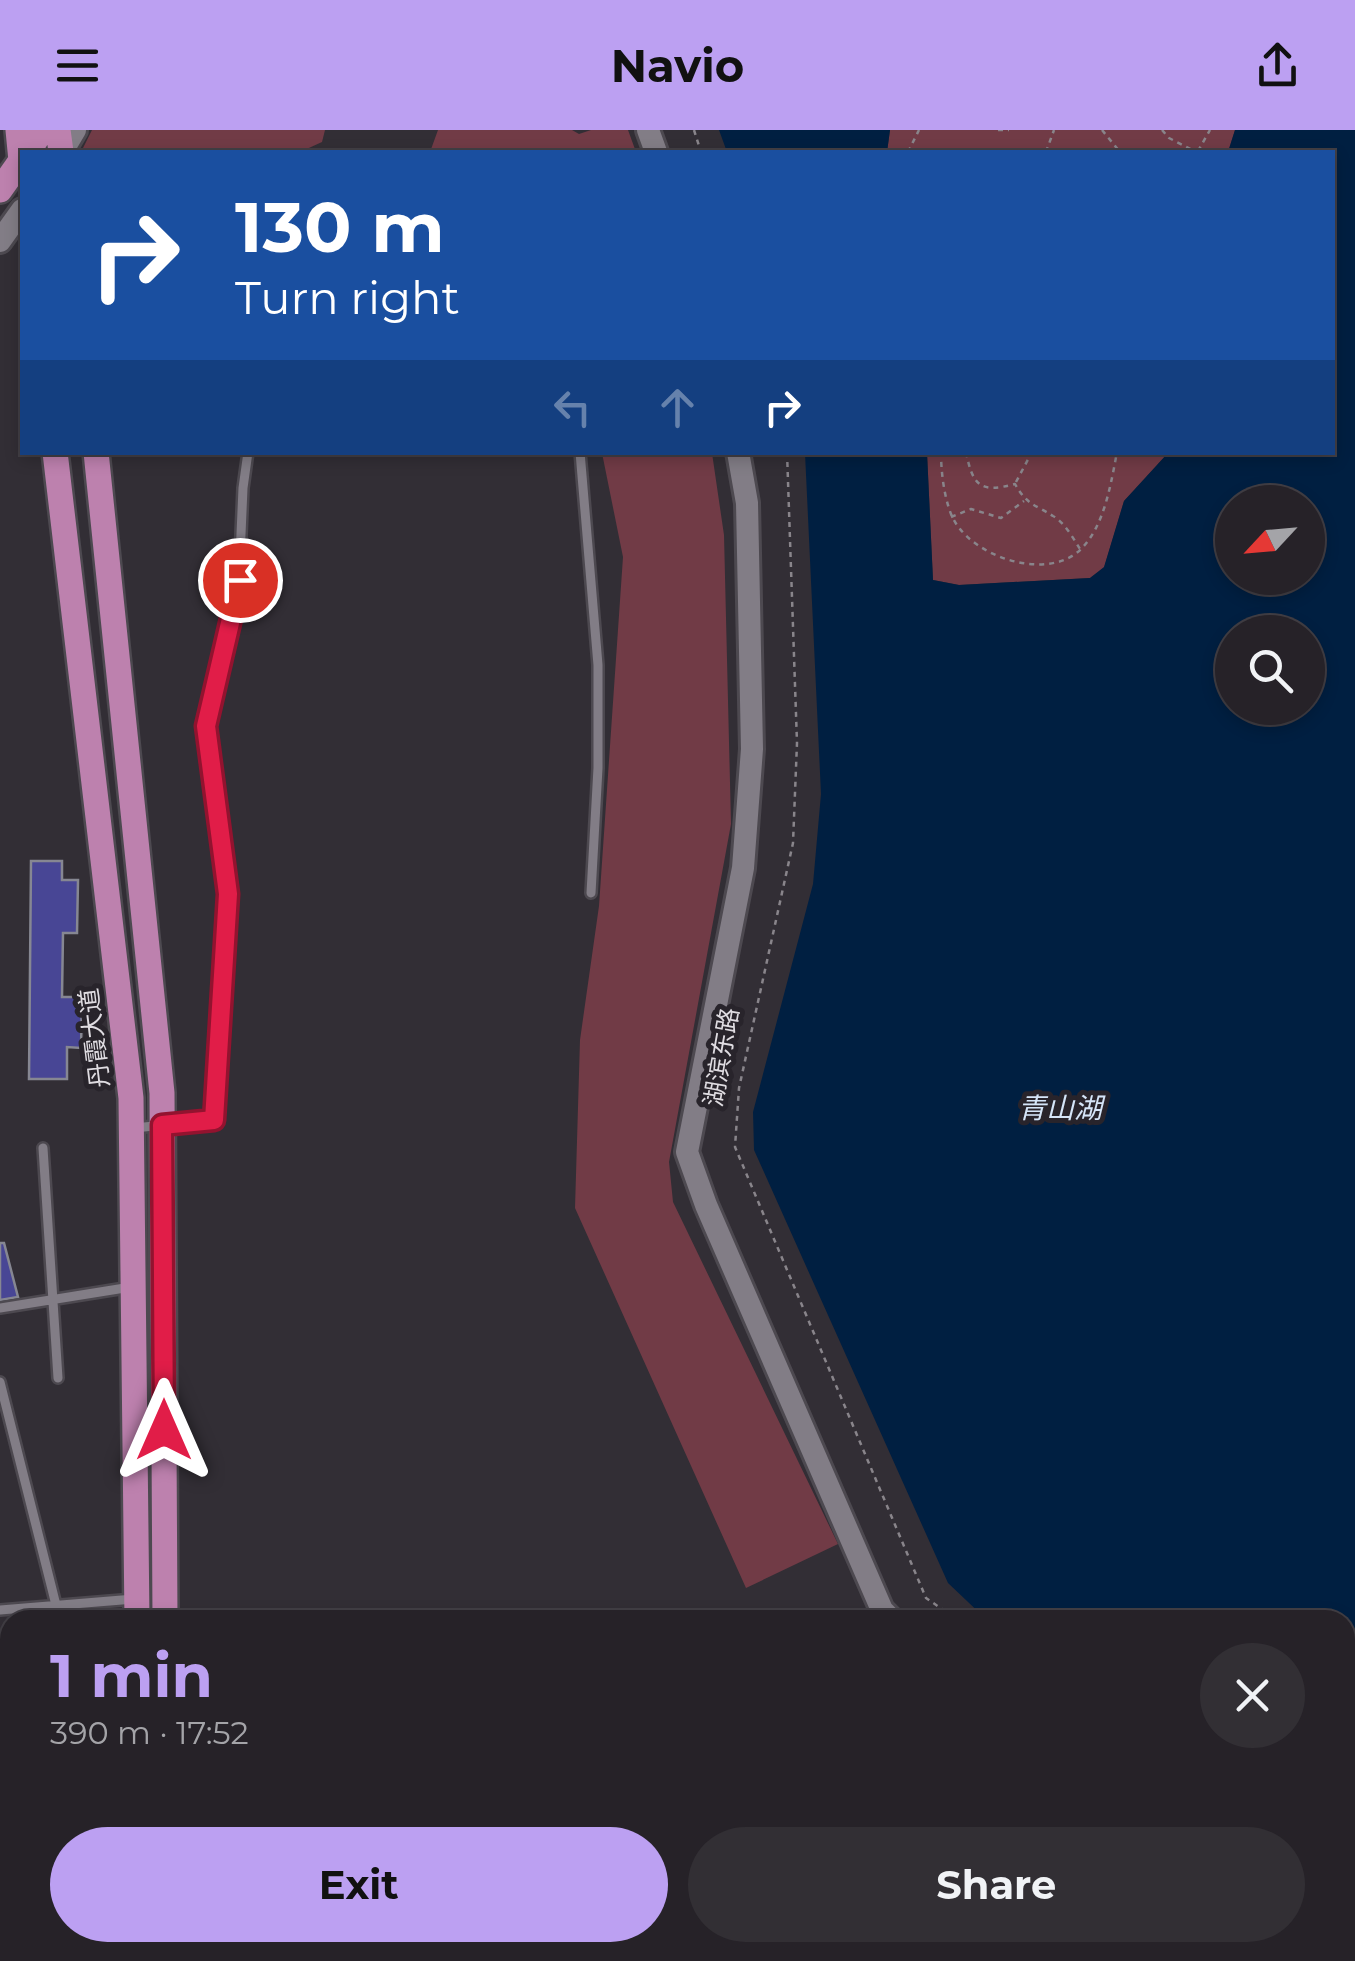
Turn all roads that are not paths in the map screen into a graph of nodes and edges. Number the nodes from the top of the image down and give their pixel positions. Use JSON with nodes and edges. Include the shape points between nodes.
{"nodes":[{"id":1,"x":10,"y":130,"type":"edge"},
{"id":2,"x":0,"y":146,"type":"edge"},
{"id":3,"x":20,"y":163,"type":"edge"},
{"id":4,"x":0,"y":190,"type":"edge"},
{"id":5,"x":20,"y":213,"type":"edge"},
{"id":6,"x":0,"y":241,"type":"edge"},
{"id":7,"x":55,"y":455,"type":"edge"},
{"id":8,"x":96,"y":455,"type":"edge"},
{"id":9,"x":248,"y":455,"type":"edge"},
{"id":10,"x":580,"y":455,"type":"edge"},
{"id":11,"x":738,"y":455,"type":"edge"},
{"id":12,"x":590,"y":893,"type":"dead end"},
{"id":13,"x":162,"y":1125,"type":"junction"},
{"id":14,"x":132,"y":1128,"type":"junction"},
{"id":15,"x":43,"y":1148,"type":"dead end"},
{"id":16,"x":133,"y":1287,"type":"junction"},
{"id":17,"x":53,"y":1299,"type":"junction"},
{"id":18,"x":0,"y":1308,"type":"edge"},
{"id":19,"x":58,"y":1378,"type":"dead end"},
{"id":20,"x":0,"y":1382,"type":"edge"},
{"id":21,"x":56,"y":1605,"type":"junction"},
{"id":22,"x":137,"y":1609,"type":"edge"},
{"id":23,"x":0,"y":1610,"type":"edge"},
{"id":24,"x":56,"y":1610,"type":"edge"},
{"id":25,"x":165,"y":1610,"type":"edge"},
{"id":26,"x":882,"y":1610,"type":"edge"}],
"edges":[{"from":1,"to":2,"type":"main road"},
{"from":3,"to":4,"type":"main road"},
{"from":5,"to":6,"type":"street"},
{"from":7,"to":14,"type":"main road","name":"丹霞大道"},
{"from":8,"to":13,"type":"main road"},
{"from":9,"to":13,"type":"lane","via":[[240,580],[206,726],[228,894],[214,1120]]},
{"from":10,"to":12,"type":"lane","via":[[598,665]]},
{"from":11,"to":26,"type":"street","name":"湖滨东路","via":[[746,503],[752,749],[743,868],[687,1152]]},
{"from":13,"to":14,"type":"lane"},
{"from":13,"to":25,"type":"main road"},
{"from":14,"to":16,"type":"main road","name":"丹霞大道"},
{"from":15,"to":17,"type":"lane"},
{"from":16,"to":17,"type":"lane"},
{"from":16,"to":22,"type":"main road","name":"丹霞大道"},
{"from":17,"to":18,"type":"lane"},
{"from":17,"to":19,"type":"lane"},
{"from":20,"to":21,"type":"lane"},
{"from":21,"to":22,"type":"lane"},
{"from":21,"to":23,"type":"lane"},
{"from":21,"to":24,"type":"lane"}]}
